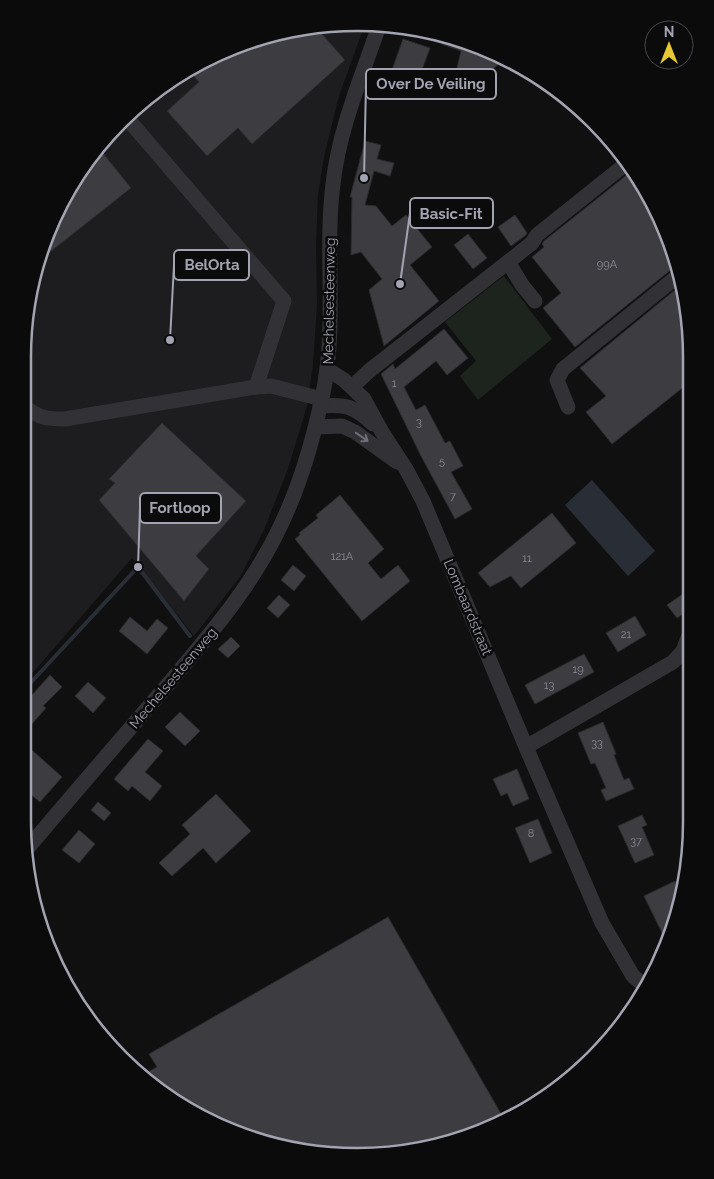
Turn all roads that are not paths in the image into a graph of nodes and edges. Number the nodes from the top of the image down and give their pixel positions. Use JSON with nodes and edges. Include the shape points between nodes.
{"nodes":[{"id":1,"x":377,"y":32,"type":"edge"},
{"id":2,"x":131,"y":123,"type":"edge"},
{"id":3,"x":621,"y":167,"type":"edge"},
{"id":4,"x":508,"y":262,"type":"junction"},
{"id":5,"x":673,"y":280,"type":"edge"},
{"id":6,"x":535,"y":301,"type":"dead end"},
{"id":7,"x":327,"y":369,"type":"junction"},
{"id":8,"x":256,"y":387,"type":"junction"},
{"id":9,"x":352,"y":387,"type":"junction"},
{"id":10,"x":321,"y":402,"type":"junction"},
{"id":11,"x":568,"y":407,"type":"dead end"},
{"id":12,"x":31,"y":411,"type":"edge"},
{"id":13,"x":316,"y":427,"type":"junction"},
{"id":14,"x":382,"y":432,"type":"junction"},
{"id":15,"x":406,"y":469,"type":"junction"},
{"id":16,"x":683,"y":651,"type":"edge"},
{"id":17,"x":526,"y":747,"type":"junction"},
{"id":18,"x":32,"y":843,"type":"edge"},
{"id":19,"x":641,"y":982,"type":"edge"}],
"edges":[{"from":1,"to":7,"type":"street","name":"Mechelsesteenweg","via":[[344,129],[333,183],[331,335]]},
{"from":2,"to":8,"type":"street","via":[[284,301]]},
{"from":3,"to":4,"type":"street"},
{"from":4,"to":6,"type":"street"},
{"from":4,"to":9,"type":"street"},
{"from":5,"to":11,"type":"street","via":[[563,369],[556,380]]},
{"from":7,"to":9,"type":"street","name":"Lombaardstraat"},
{"from":7,"to":10,"type":"street","name":"Mechelsesteenweg"},
{"from":8,"to":10,"type":"street","name":"Lombaardstraat","via":[[271,386]]},
{"from":8,"to":12,"type":"street","name":"Lombaardstraat","via":[[65,419],[48,419]]},
{"from":9,"to":14,"type":"street","name":"Lombaardstraat","via":[[364,399]]},
{"from":10,"to":13,"type":"street","name":"Mechelsesteenweg"},
{"from":10,"to":14,"type":"street","name":"Lombaardstraat","via":[[360,412]]},
{"from":13,"to":15,"type":"street","name":"Lombaardstraat","one_way":true,"via":[[342,426],[355,432]]},
{"from":13,"to":18,"type":"street","name":"Mechelsesteenweg","via":[[291,503],[245,590]]},
{"from":14,"to":15,"type":"street","name":"Lombaardstraat"},
{"from":15,"to":17,"type":"street","name":"Lombaardstraat"},
{"from":16,"to":17,"type":"street","via":[[674,662]]},
{"from":17,"to":19,"type":"street","name":"Lombaardstraat","via":[[602,924],[633,976]]}]}
